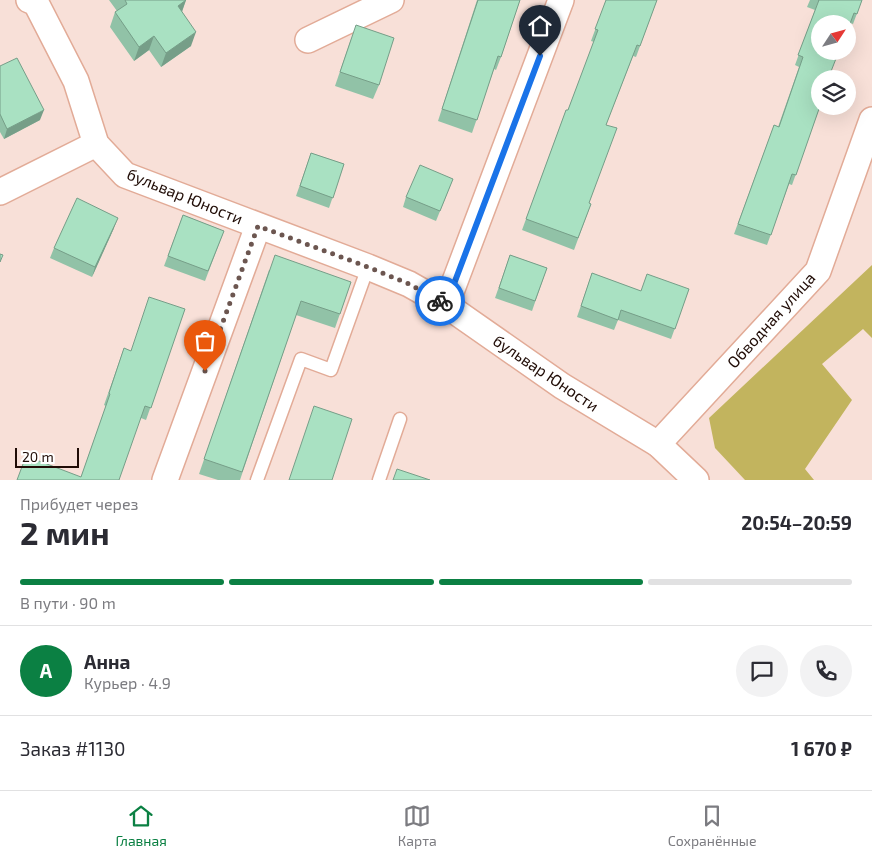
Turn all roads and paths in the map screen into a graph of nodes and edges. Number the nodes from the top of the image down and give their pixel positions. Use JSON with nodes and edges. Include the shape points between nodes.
{"nodes":[{"id":1,"x":391,"y":0,"type":"edge"},
{"id":2,"x":561,"y":0,"type":"edge"},
{"id":3,"x":35,"y":1,"type":"edge"},
{"id":4,"x":308,"y":40,"type":"dead end"},
{"id":5,"x":872,"y":120,"type":"edge"},
{"id":6,"x":96,"y":144,"type":"junction"},
{"id":7,"x":0,"y":192,"type":"edge"},
{"id":8,"x":258,"y":226,"type":"junction"},
{"id":9,"x":368,"y":267,"type":"junction"},
{"id":10,"x":446,"y":305,"type":"junction"},
{"id":11,"x":400,"y":419,"type":"dead end"},
{"id":12,"x":658,"y":444,"type":"junction"},
{"id":13,"x":165,"y":480,"type":"edge"},
{"id":14,"x":257,"y":480,"type":"edge"},
{"id":15,"x":379,"y":480,"type":"edge"},
{"id":16,"x":696,"y":480,"type":"edge"}],
"edges":[{"from":1,"to":4,"type":"street"},
{"from":2,"to":10,"type":"street"},
{"from":3,"to":6,"type":"street","name":"бульвар Юности","via":[[76,81]]},
{"from":5,"to":12,"type":"street","name":"Обводная улица","via":[[818,271]]},
{"from":6,"to":7,"type":"street"},
{"from":6,"to":8,"type":"street","name":"бульвар Юности","via":[[125,176]]},
{"from":8,"to":9,"type":"street","name":"бульвар Юности"},
{"from":8,"to":13,"type":"street"},
{"from":9,"to":10,"type":"street","name":"бульвар Юности","via":[[409,284]]},
{"from":9,"to":14,"type":"lane","via":[[331,370],[302,359]]},
{"from":10,"to":12,"type":"street","name":"бульвар Юности","via":[[562,386]]},
{"from":11,"to":15,"type":"lane"},
{"from":12,"to":16,"type":"street","name":"бульвар Юности"}]}
